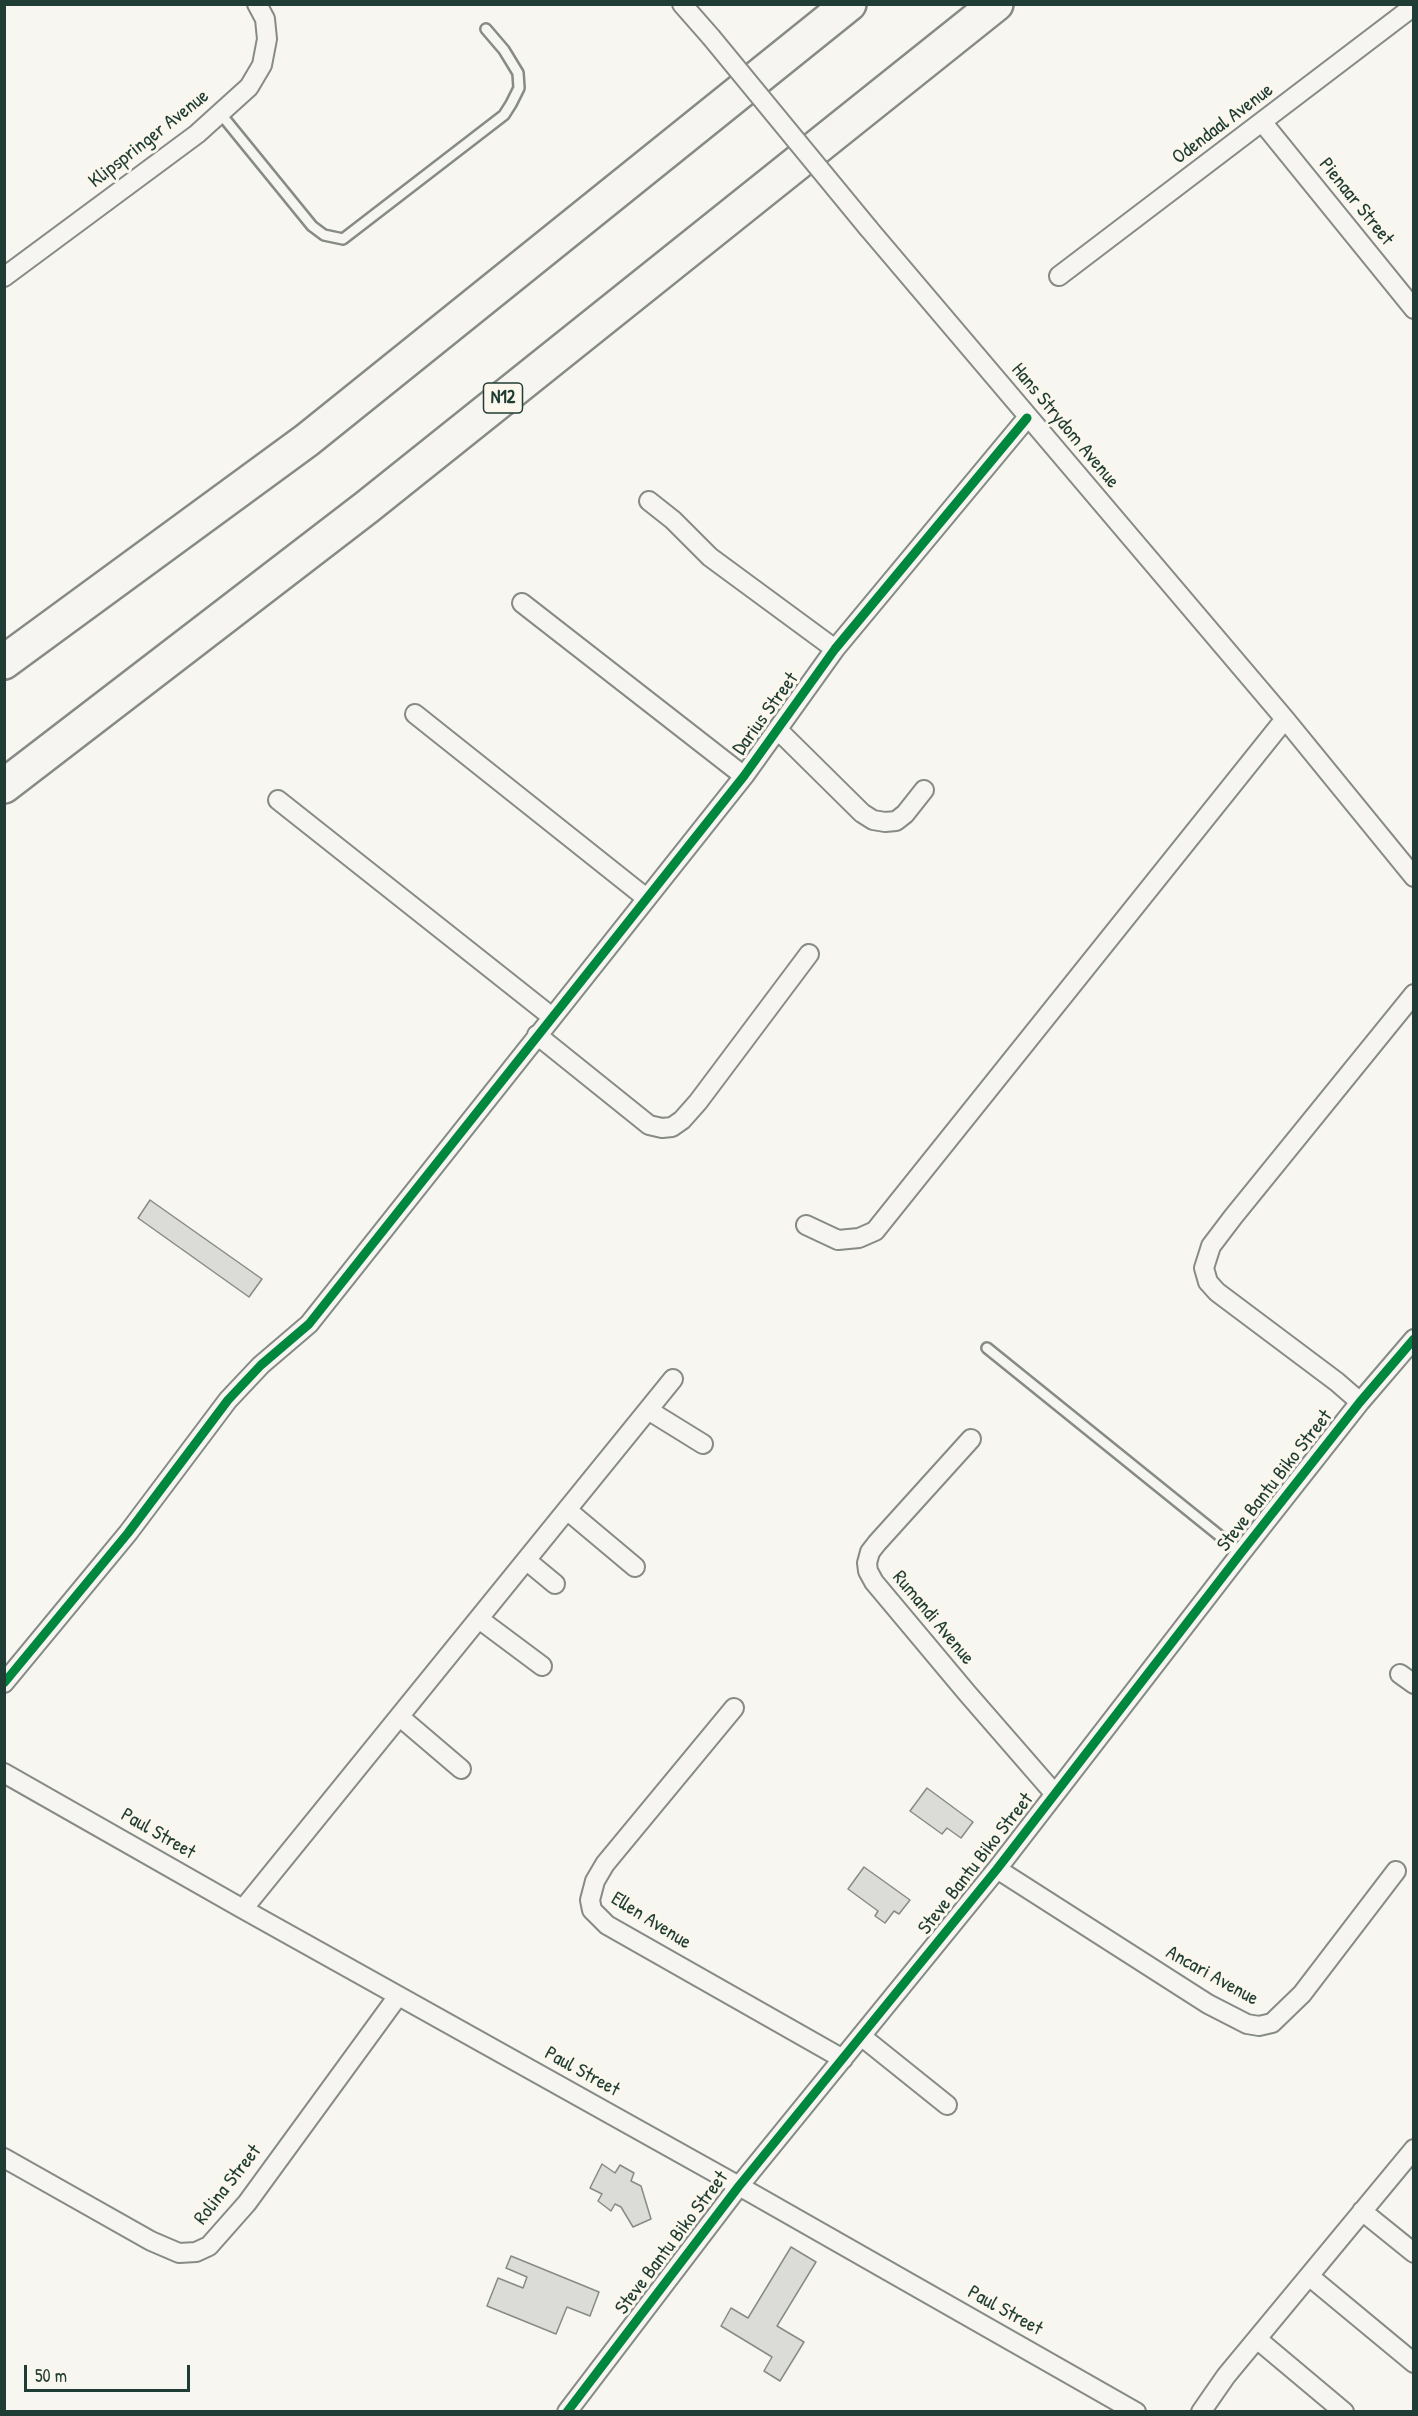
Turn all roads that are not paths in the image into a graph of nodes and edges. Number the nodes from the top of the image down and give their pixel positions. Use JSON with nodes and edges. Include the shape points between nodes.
{"nodes":[{"id":1,"x":256,"y":4,"type":"edge"},
{"id":2,"x":682,"y":4,"type":"edge"},
{"id":3,"x":849,"y":4,"type":"edge"},
{"id":4,"x":996,"y":4,"type":"edge"},
{"id":5,"x":1413,"y":6,"type":"edge"},
{"id":6,"x":486,"y":29,"type":"dead end"},
{"id":7,"x":220,"y":113,"type":"junction"},
{"id":8,"x":1263,"y":123,"type":"junction"},
{"id":9,"x":1059,"y":276,"type":"dead end"},
{"id":10,"x":4,"y":277,"type":"edge"},
{"id":11,"x":1413,"y":309,"type":"edge"},
{"id":12,"x":1027,"y":417,"type":"junction"},
{"id":13,"x":649,"y":501,"type":"dead end"},
{"id":14,"x":522,"y":603,"type":"dead end"},
{"id":15,"x":835,"y":649,"type":"junction"},
{"id":16,"x":4,"y":662,"type":"edge"},
{"id":17,"x":415,"y":714,"type":"dead end"},
{"id":18,"x":1285,"y":718,"type":"junction"},
{"id":19,"x":778,"y":730,"type":"junction"},
{"id":20,"x":744,"y":776,"type":"junction"},
{"id":21,"x":4,"y":786,"type":"edge"},
{"id":22,"x":924,"y":790,"type":"dead end"},
{"id":23,"x":278,"y":800,"type":"dead end"},
{"id":24,"x":1413,"y":877,"type":"edge"},
{"id":25,"x":645,"y":897,"type":"junction"},
{"id":26,"x":808,"y":954,"type":"dead end"},
{"id":27,"x":1413,"y":994,"type":"edge"},
{"id":28,"x":552,"y":1017,"type":"junction"},
{"id":29,"x":537,"y":1035,"type":"junction"},
{"id":30,"x":806,"y":1225,"type":"dead end"},
{"id":31,"x":1413,"y":1339,"type":"edge"},
{"id":32,"x":987,"y":1348,"type":"dead end"},
{"id":33,"x":673,"y":1379,"type":"dead end"},
{"id":34,"x":1360,"y":1402,"type":"junction"},
{"id":35,"x":648,"y":1410,"type":"junction"},
{"id":36,"x":971,"y":1439,"type":"dead end"},
{"id":37,"x":703,"y":1444,"type":"dead end"},
{"id":38,"x":567,"y":1510,"type":"junction"},
{"id":39,"x":1241,"y":1553,"type":"junction"},
{"id":40,"x":526,"y":1560,"type":"junction"},
{"id":41,"x":635,"y":1567,"type":"dead end"},
{"id":42,"x":555,"y":1584,"type":"dead end"},
{"id":43,"x":479,"y":1618,"type":"junction"},
{"id":44,"x":542,"y":1666,"type":"dead end"},
{"id":45,"x":4,"y":1683,"type":"edge"},
{"id":46,"x":734,"y":1708,"type":"dead end"},
{"id":47,"x":400,"y":1717,"type":"junction"},
{"id":48,"x":461,"y":1769,"type":"dead end"},
{"id":49,"x":4,"y":1773,"type":"edge"},
{"id":50,"x":1054,"y":1793,"type":"junction"},
{"id":51,"x":997,"y":1869,"type":"junction"},
{"id":52,"x":1396,"y":1871,"type":"dead end"},
{"id":53,"x":243,"y":1909,"type":"junction"},
{"id":54,"x":398,"y":1996,"type":"junction"},
{"id":55,"x":861,"y":2036,"type":"junction"},
{"id":56,"x":843,"y":2059,"type":"junction"},
{"id":57,"x":947,"y":2105,"type":"dead end"},
{"id":58,"x":1413,"y":2149,"type":"edge"},
{"id":59,"x":4,"y":2158,"type":"edge"},
{"id":60,"x":739,"y":2186,"type":"junction"},
{"id":61,"x":1362,"y":2211,"type":"junction"},
{"id":62,"x":1413,"y":2253,"type":"edge"},
{"id":63,"x":1309,"y":2276,"type":"junction"},
{"id":64,"x":1257,"y":2339,"type":"junction"},
{"id":65,"x":1413,"y":2363,"type":"edge"},
{"id":66,"x":567,"y":2412,"type":"edge"},
{"id":67,"x":1136,"y":2412,"type":"edge"},
{"id":68,"x":1201,"y":2412,"type":"edge"},
{"id":69,"x":1344,"y":2412,"type":"edge"}],
"edges":[{"from":1,"to":7,"type":"street","name":"Klipspringer Avenue","via":[[265,19],[267,39],[262,65],[249,87]]},
{"from":2,"to":12,"type":"street","name":"Hans Strydom Avenue","bridge":true},
{"from":3,"to":16,"type":"highway","via":[[307,440]]},
{"from":4,"to":21,"type":"highway","number":"N12","via":[[367,507]]},
{"from":5,"to":8,"type":"street","name":"Odendaal Avenue"},
{"from":6,"to":7,"type":"lane","via":[[518,73],[519,88],[504,115],[343,239],[324,235],[312,226]]},
{"from":7,"to":10,"type":"street","name":"Klipspringer Avenue"},
{"from":8,"to":9,"type":"street","name":"Odendaal Avenue"},
{"from":8,"to":11,"type":"street","name":"Pienaar Street"},
{"from":12,"to":15,"type":"street","name":"Darius Street"},
{"from":12,"to":18,"type":"street","name":"Hans Strydom Avenue"},
{"from":13,"to":15,"type":"street","via":[[710,557]]},
{"from":14,"to":20,"type":"street","name":"Darius Street"},
{"from":15,"to":19,"type":"street","name":"Darius Street"},
{"from":17,"to":25,"type":"street"},
{"from":18,"to":24,"type":"street","name":"Hans Strydom Avenue"},
{"from":18,"to":30,"type":"street","via":[[874,1231],[859,1238],[838,1240]]},
{"from":19,"to":20,"type":"street","name":"Darius Street"},
{"from":19,"to":22,"type":"street","via":[[861,813],[873,820],[896,821]]},
{"from":20,"to":25,"type":"street","name":"Darius Street"},
{"from":23,"to":28,"type":"street"},
{"from":25,"to":28,"type":"street","name":"Darius Street"},
{"from":26,"to":29,"type":"street","via":[[698,1102],[672,1127],[649,1125]]},
{"from":27,"to":34,"type":"street","via":[[1233,1217],[1211,1246],[1204,1268],[1208,1282],[1217,1292]]},
{"from":28,"to":29,"type":"street","name":"Darius Street"},
{"from":29,"to":45,"type":"street","name":"Darius Street","via":[[309,1324],[228,1400],[128,1533]]},
{"from":31,"to":34,"type":"street","name":"Steve Bantu Biko Street"},
{"from":32,"to":39,"type":"lane"},
{"from":33,"to":35,"type":"street"},
{"from":34,"to":39,"type":"street","name":"Steve Bantu Biko Street"},
{"from":35,"to":37,"type":"street"},
{"from":35,"to":38,"type":"street"},
{"from":36,"to":50,"type":"street","name":"Rumandi Avenue","via":[[870,1552],[868,1572]]},
{"from":38,"to":40,"type":"street"},
{"from":38,"to":41,"type":"street"},
{"from":39,"to":50,"type":"street","name":"Steve Bantu Biko Street"},
{"from":40,"to":42,"type":"street"},
{"from":40,"to":43,"type":"street"},
{"from":43,"to":44,"type":"street"},
{"from":43,"to":47,"type":"street"},
{"from":46,"to":56,"type":"street","name":"Ellen Avenue","via":[[605,1864],[595,1881],[590,1900],[592,1910],[607,1925]]},
{"from":47,"to":48,"type":"street"},
{"from":47,"to":53,"type":"street"},
{"from":49,"to":53,"type":"street","name":"Paul Street"},
{"from":50,"to":51,"type":"street","name":"Steve Bantu Biko Street"},
{"from":51,"to":52,"type":"street","name":"Ancari Avenue","via":[[1208,2004],[1259,2026],[1272,2024],[1302,1994]]},
{"from":51,"to":55,"type":"street","name":"Steve Bantu Biko Street"},
{"from":53,"to":54,"type":"street","name":"Paul Street"},
{"from":54,"to":59,"type":"street","name":"Rolina Street","via":[[247,2203],[209,2246],[196,2252],[179,2253],[151,2241]]},
{"from":54,"to":60,"type":"street","name":"Paul Street"},
{"from":55,"to":56,"type":"street","name":"Steve Bantu Biko Street"},
{"from":55,"to":57,"type":"street"},
{"from":56,"to":60,"type":"street","name":"Steve Bantu Biko Street"},
{"from":58,"to":61,"type":"street"},
{"from":60,"to":66,"type":"street","name":"Steve Bantu Biko Street"},
{"from":60,"to":67,"type":"street","name":"Paul Street"},
{"from":61,"to":62,"type":"street"},
{"from":61,"to":63,"type":"street"},
{"from":63,"to":64,"type":"street"},
{"from":63,"to":65,"type":"street"},
{"from":64,"to":68,"type":"street"},
{"from":64,"to":69,"type":"street"}]}
